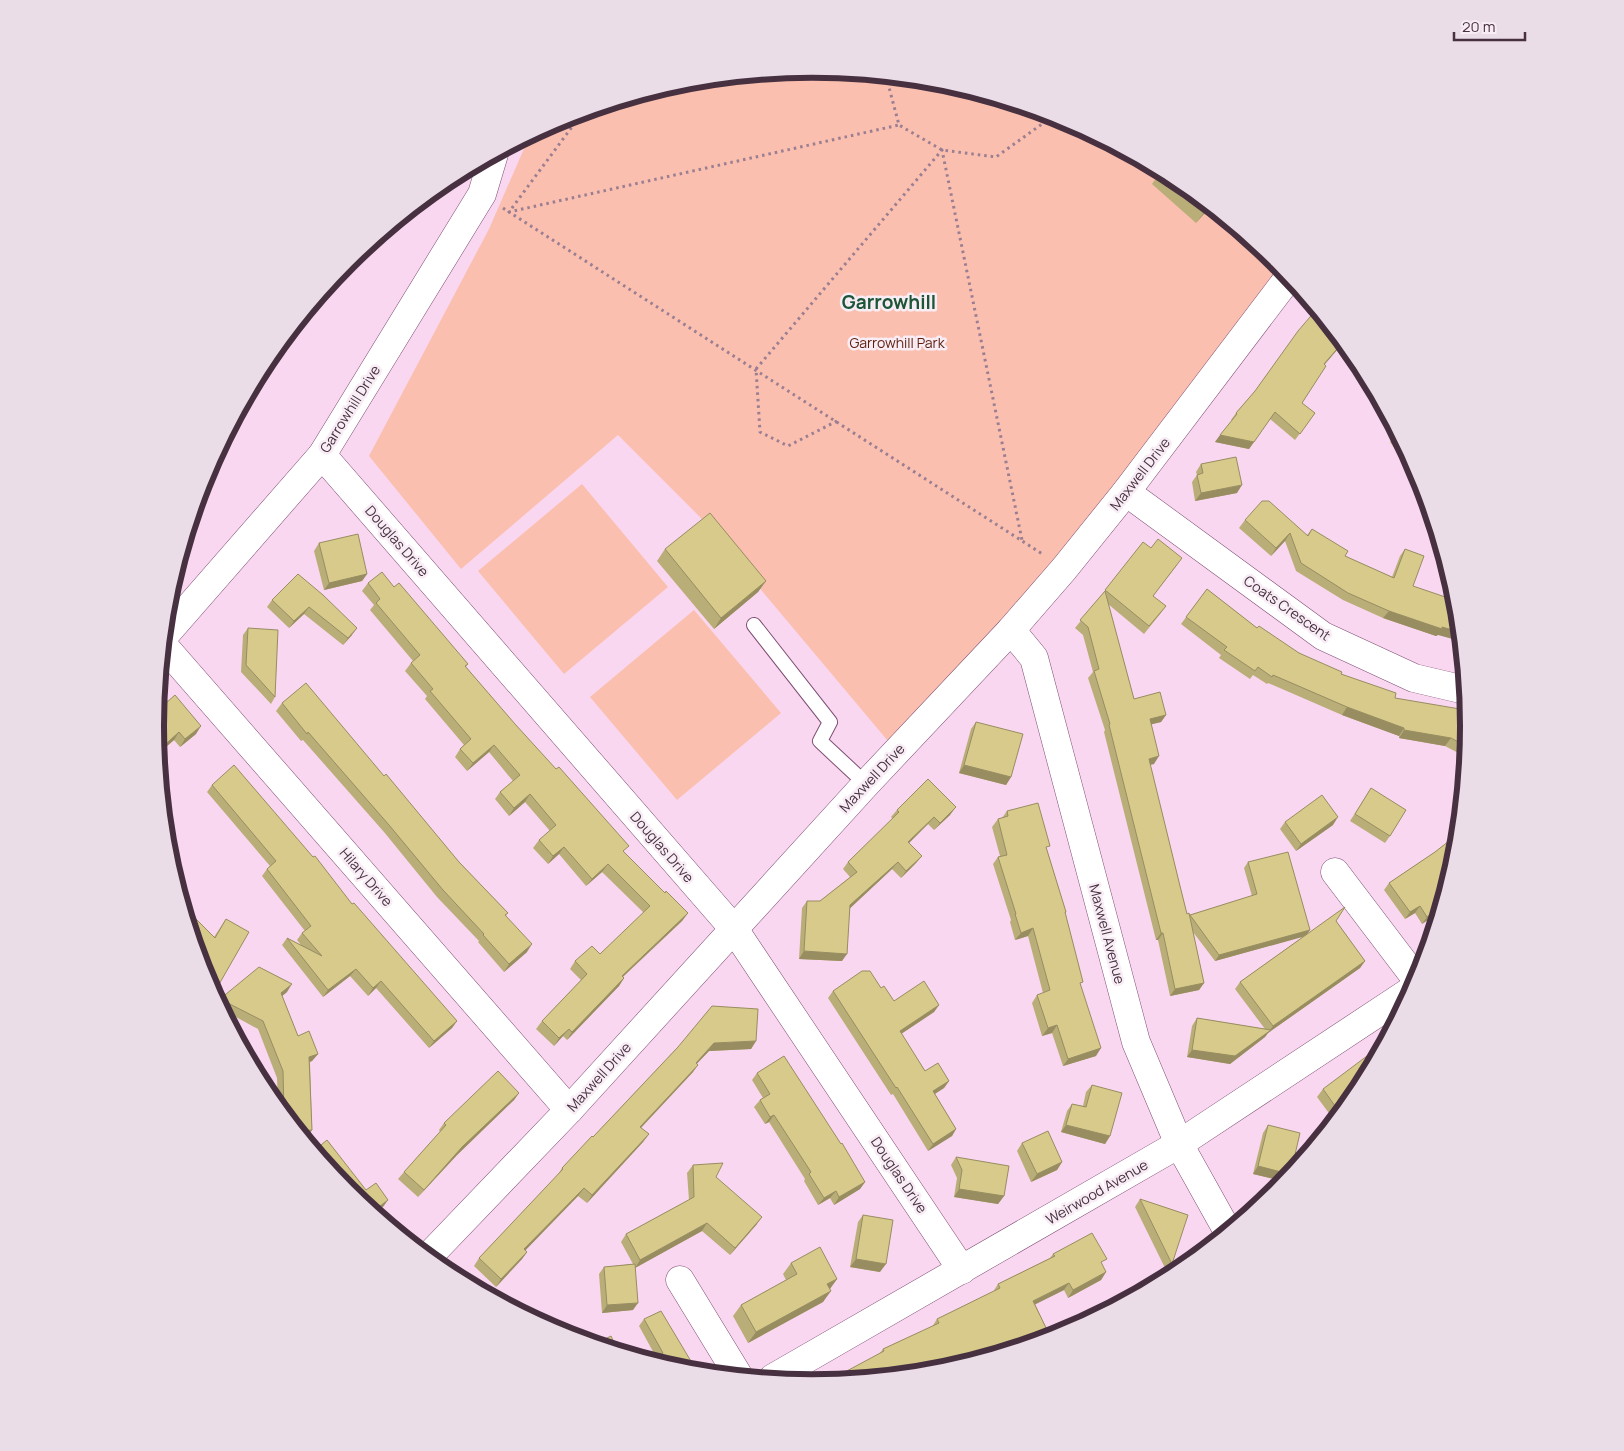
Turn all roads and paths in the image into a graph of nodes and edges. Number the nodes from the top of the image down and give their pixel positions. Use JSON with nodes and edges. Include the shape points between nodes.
{"nodes":[{"id":1,"x":888,"y":82,"type":"edge"},
{"id":2,"x":1046,"y":122,"type":"edge"},
{"id":3,"x":575,"y":123,"type":"edge"},
{"id":4,"x":899,"y":126,"type":"junction"},
{"id":5,"x":942,"y":150,"type":"junction"},
{"id":6,"x":492,"y":162,"type":"edge"},
{"id":7,"x":482,"y":194,"type":"junction"},
{"id":8,"x":509,"y":212,"type":"junction"},
{"id":9,"x":1285,"y":283,"type":"edge"},
{"id":10,"x":756,"y":369,"type":"junction"},
{"id":11,"x":836,"y":421,"type":"junction"},
{"id":12,"x":322,"y":455,"type":"junction"},
{"id":13,"x":1126,"y":492,"type":"junction"},
{"id":14,"x":1022,"y":540,"type":"junction"},
{"id":15,"x":1064,"y":569,"type":"junction"},
{"id":16,"x":754,"y":625,"type":"dead end"},
{"id":17,"x":172,"y":627,"type":"edge"},
{"id":18,"x":1011,"y":630,"type":"junction"},
{"id":19,"x":169,"y":652,"type":"edge"},
{"id":20,"x":1459,"y":689,"type":"edge"},
{"id":21,"x":866,"y":784,"type":"junction"},
{"id":22,"x":1335,"y":872,"type":"dead end"},
{"id":23,"x":734,"y":929,"type":"junction"},
{"id":24,"x":1411,"y":972,"type":"edge"},
{"id":25,"x":1399,"y":998,"type":"edge"},
{"id":26,"x":569,"y":1110,"type":"junction"},
{"id":27,"x":1180,"y":1144,"type":"junction"},
{"id":28,"x":1224,"y":1225,"type":"edge"},
{"id":29,"x":434,"y":1251,"type":"edge"},
{"id":30,"x":962,"y":1270,"type":"junction"},
{"id":31,"x":680,"y":1280,"type":"dead end"},
{"id":32,"x":734,"y":1369,"type":"edge"},
{"id":33,"x":782,"y":1373,"type":"edge"}],
"edges":[{"from":1,"to":4,"type":"path"},
{"from":2,"to":5,"type":"path","via":[[996,158]]},
{"from":3,"to":8,"type":"path"},
{"from":4,"to":5,"type":"path"},
{"from":4,"to":8,"type":"path"},
{"from":5,"to":10,"type":"path"},
{"from":5,"to":14,"type":"path"},
{"from":6,"to":7,"type":"street","name":"Garrowhill Drive"},
{"from":7,"to":8,"type":"path"},
{"from":7,"to":12,"type":"street","name":"Garrowhill Drive"},
{"from":8,"to":10,"type":"path"},
{"from":9,"to":13,"type":"street","name":"Maxwell Drive"},
{"from":10,"to":11,"type":"path"},
{"from":10,"to":11,"type":"path","via":[[760,432],[788,446]]},
{"from":11,"to":14,"type":"path"},
{"from":12,"to":17,"type":"street","name":"Garrowhill Drive"},
{"from":12,"to":23,"type":"street","name":"Douglas Drive"},
{"from":13,"to":15,"type":"street","name":"Maxwell Drive"},
{"from":13,"to":20,"type":"street","name":"Coats Crescent","via":[[1323,636],[1414,678]]},
{"from":14,"to":15,"type":"path"},
{"from":15,"to":18,"type":"street","name":"Maxwell Drive"},
{"from":16,"to":21,"type":"lane","via":[[830,722],[820,741]]},
{"from":18,"to":21,"type":"street","name":"Maxwell Drive"},
{"from":18,"to":27,"type":"street","name":"Maxwell Avenue","via":[[1034,658],[1136,1042]]},
{"from":19,"to":26,"type":"street","name":"Hilary Drive"},
{"from":21,"to":23,"type":"street","name":"Maxwell Drive"},
{"from":22,"to":24,"type":"street"},
{"from":23,"to":26,"type":"street","name":"Maxwell Drive"},
{"from":23,"to":30,"type":"street","name":"Douglas Drive"},
{"from":25,"to":27,"type":"street","name":"Weirwood Avenue"},
{"from":26,"to":29,"type":"street","name":"Maxwell Drive"},
{"from":27,"to":28,"type":"street","name":"Maxwell Avenue"},
{"from":27,"to":30,"type":"street","name":"Weirwood Avenue"},
{"from":30,"to":33,"type":"street","name":"Weirwood Avenue"},
{"from":31,"to":32,"type":"street"}]}
